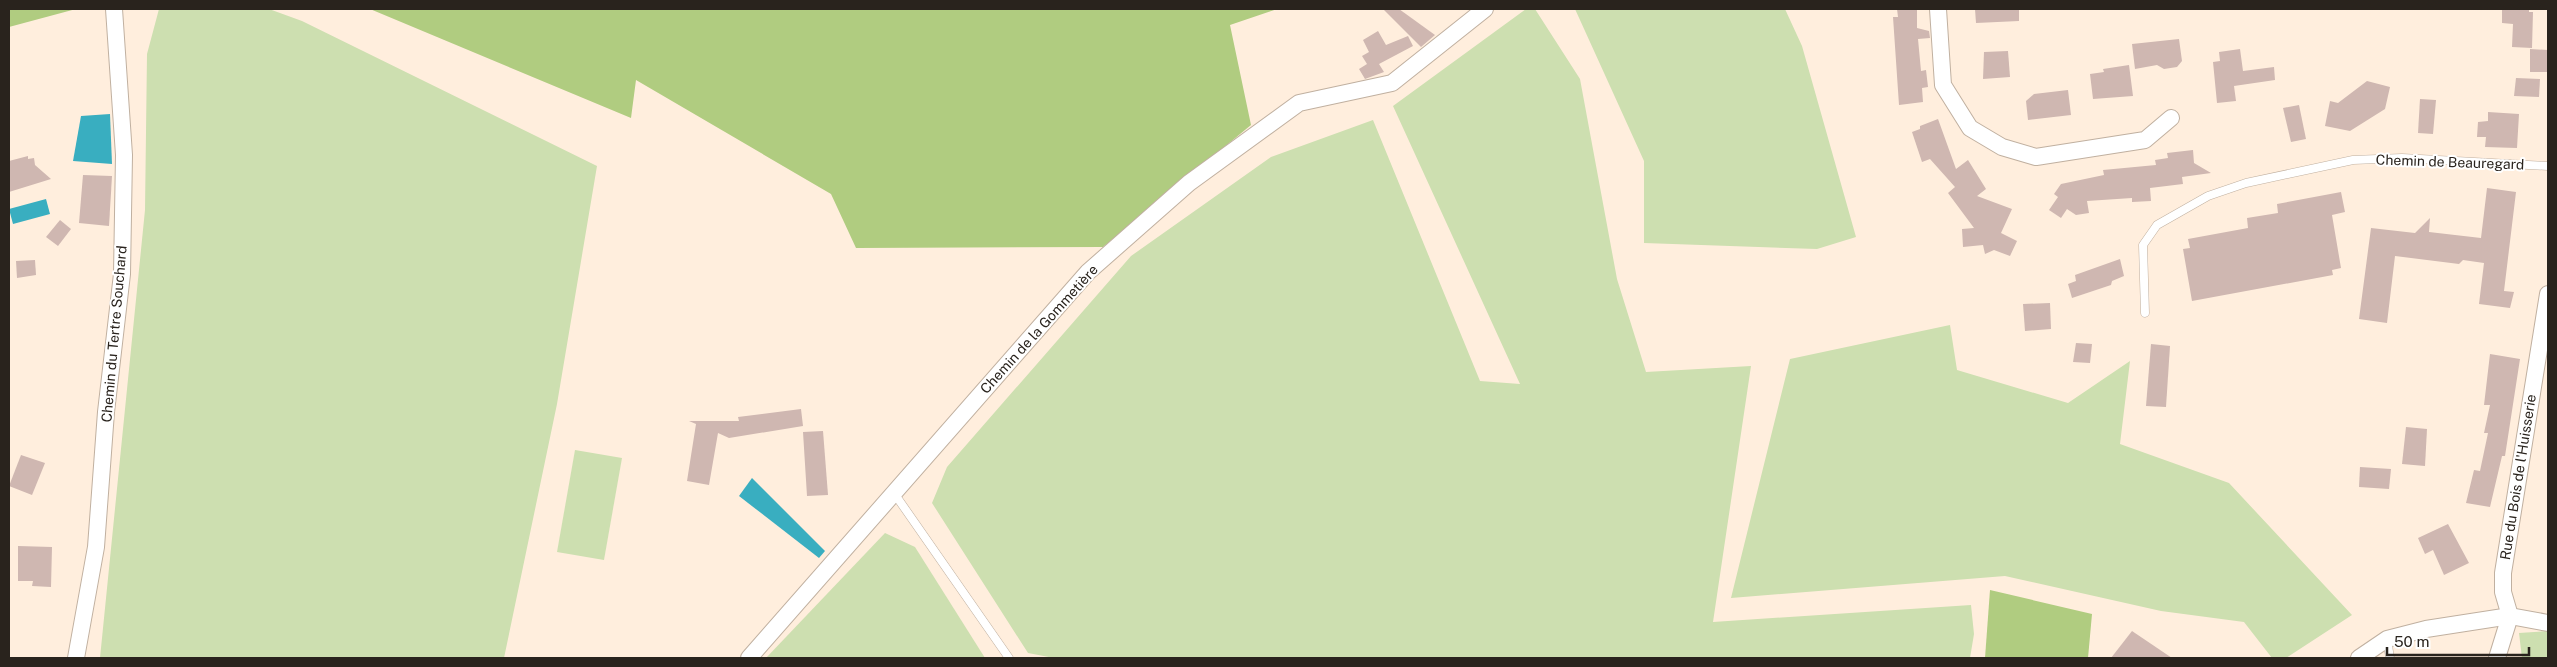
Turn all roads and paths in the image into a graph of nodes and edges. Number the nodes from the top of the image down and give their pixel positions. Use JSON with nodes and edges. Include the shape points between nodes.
{"nodes":[{"id":1,"x":114,"y":9,"type":"edge"},
{"id":2,"x":1485,"y":9,"type":"edge"},
{"id":3,"x":1938,"y":9,"type":"edge"},
{"id":4,"x":2170,"y":118,"type":"dead end"},
{"id":5,"x":2548,"y":166,"type":"edge"},
{"id":6,"x":2548,"y":294,"type":"edge"},
{"id":7,"x":2145,"y":313,"type":"dead end"},
{"id":8,"x":894,"y":493,"type":"junction"},
{"id":9,"x":2510,"y":616,"type":"junction"},
{"id":10,"x":2548,"y":623,"type":"edge"},
{"id":11,"x":2386,"y":639,"type":"junction"},
{"id":12,"x":76,"y":658,"type":"edge"},
{"id":13,"x":749,"y":658,"type":"edge"},
{"id":14,"x":1009,"y":658,"type":"edge"},
{"id":15,"x":2359,"y":658,"type":"edge"},
{"id":16,"x":2390,"y":658,"type":"edge"},
{"id":17,"x":2498,"y":658,"type":"edge"}],
"edges":[{"from":1,"to":12,"type":"street","name":"Chemin du Tertre Souchard","via":[[124,155],[122,274],[106,412],[96,548]]},
{"from":2,"to":8,"type":"street","name":"Chemin de la Gommetière","via":[[1392,83],[1300,103],[1189,183],[1088,272]]},
{"from":3,"to":4,"type":"street","via":[[1943,85],[1970,128],[2002,147],[2036,157],[2145,140]]},
{"from":5,"to":7,"type":"lane","name":"Chemin de Beauregard","via":[[2402,158],[2353,160],[2246,183],[2208,196],[2157,225],[2143,245]]},
{"from":6,"to":9,"type":"street","name":"Rue du Bois de l'Huisserie","via":[[2502,573]]},
{"from":8,"to":13,"type":"street","name":"Chemin de la Gommetière"},
{"from":8,"to":14,"type":"lane"},
{"from":9,"to":10,"type":"street"},
{"from":9,"to":11,"type":"street"},
{"from":9,"to":17,"type":"street"},
{"from":11,"to":15,"type":"street"},
{"from":11,"to":16,"type":"lane"}]}
